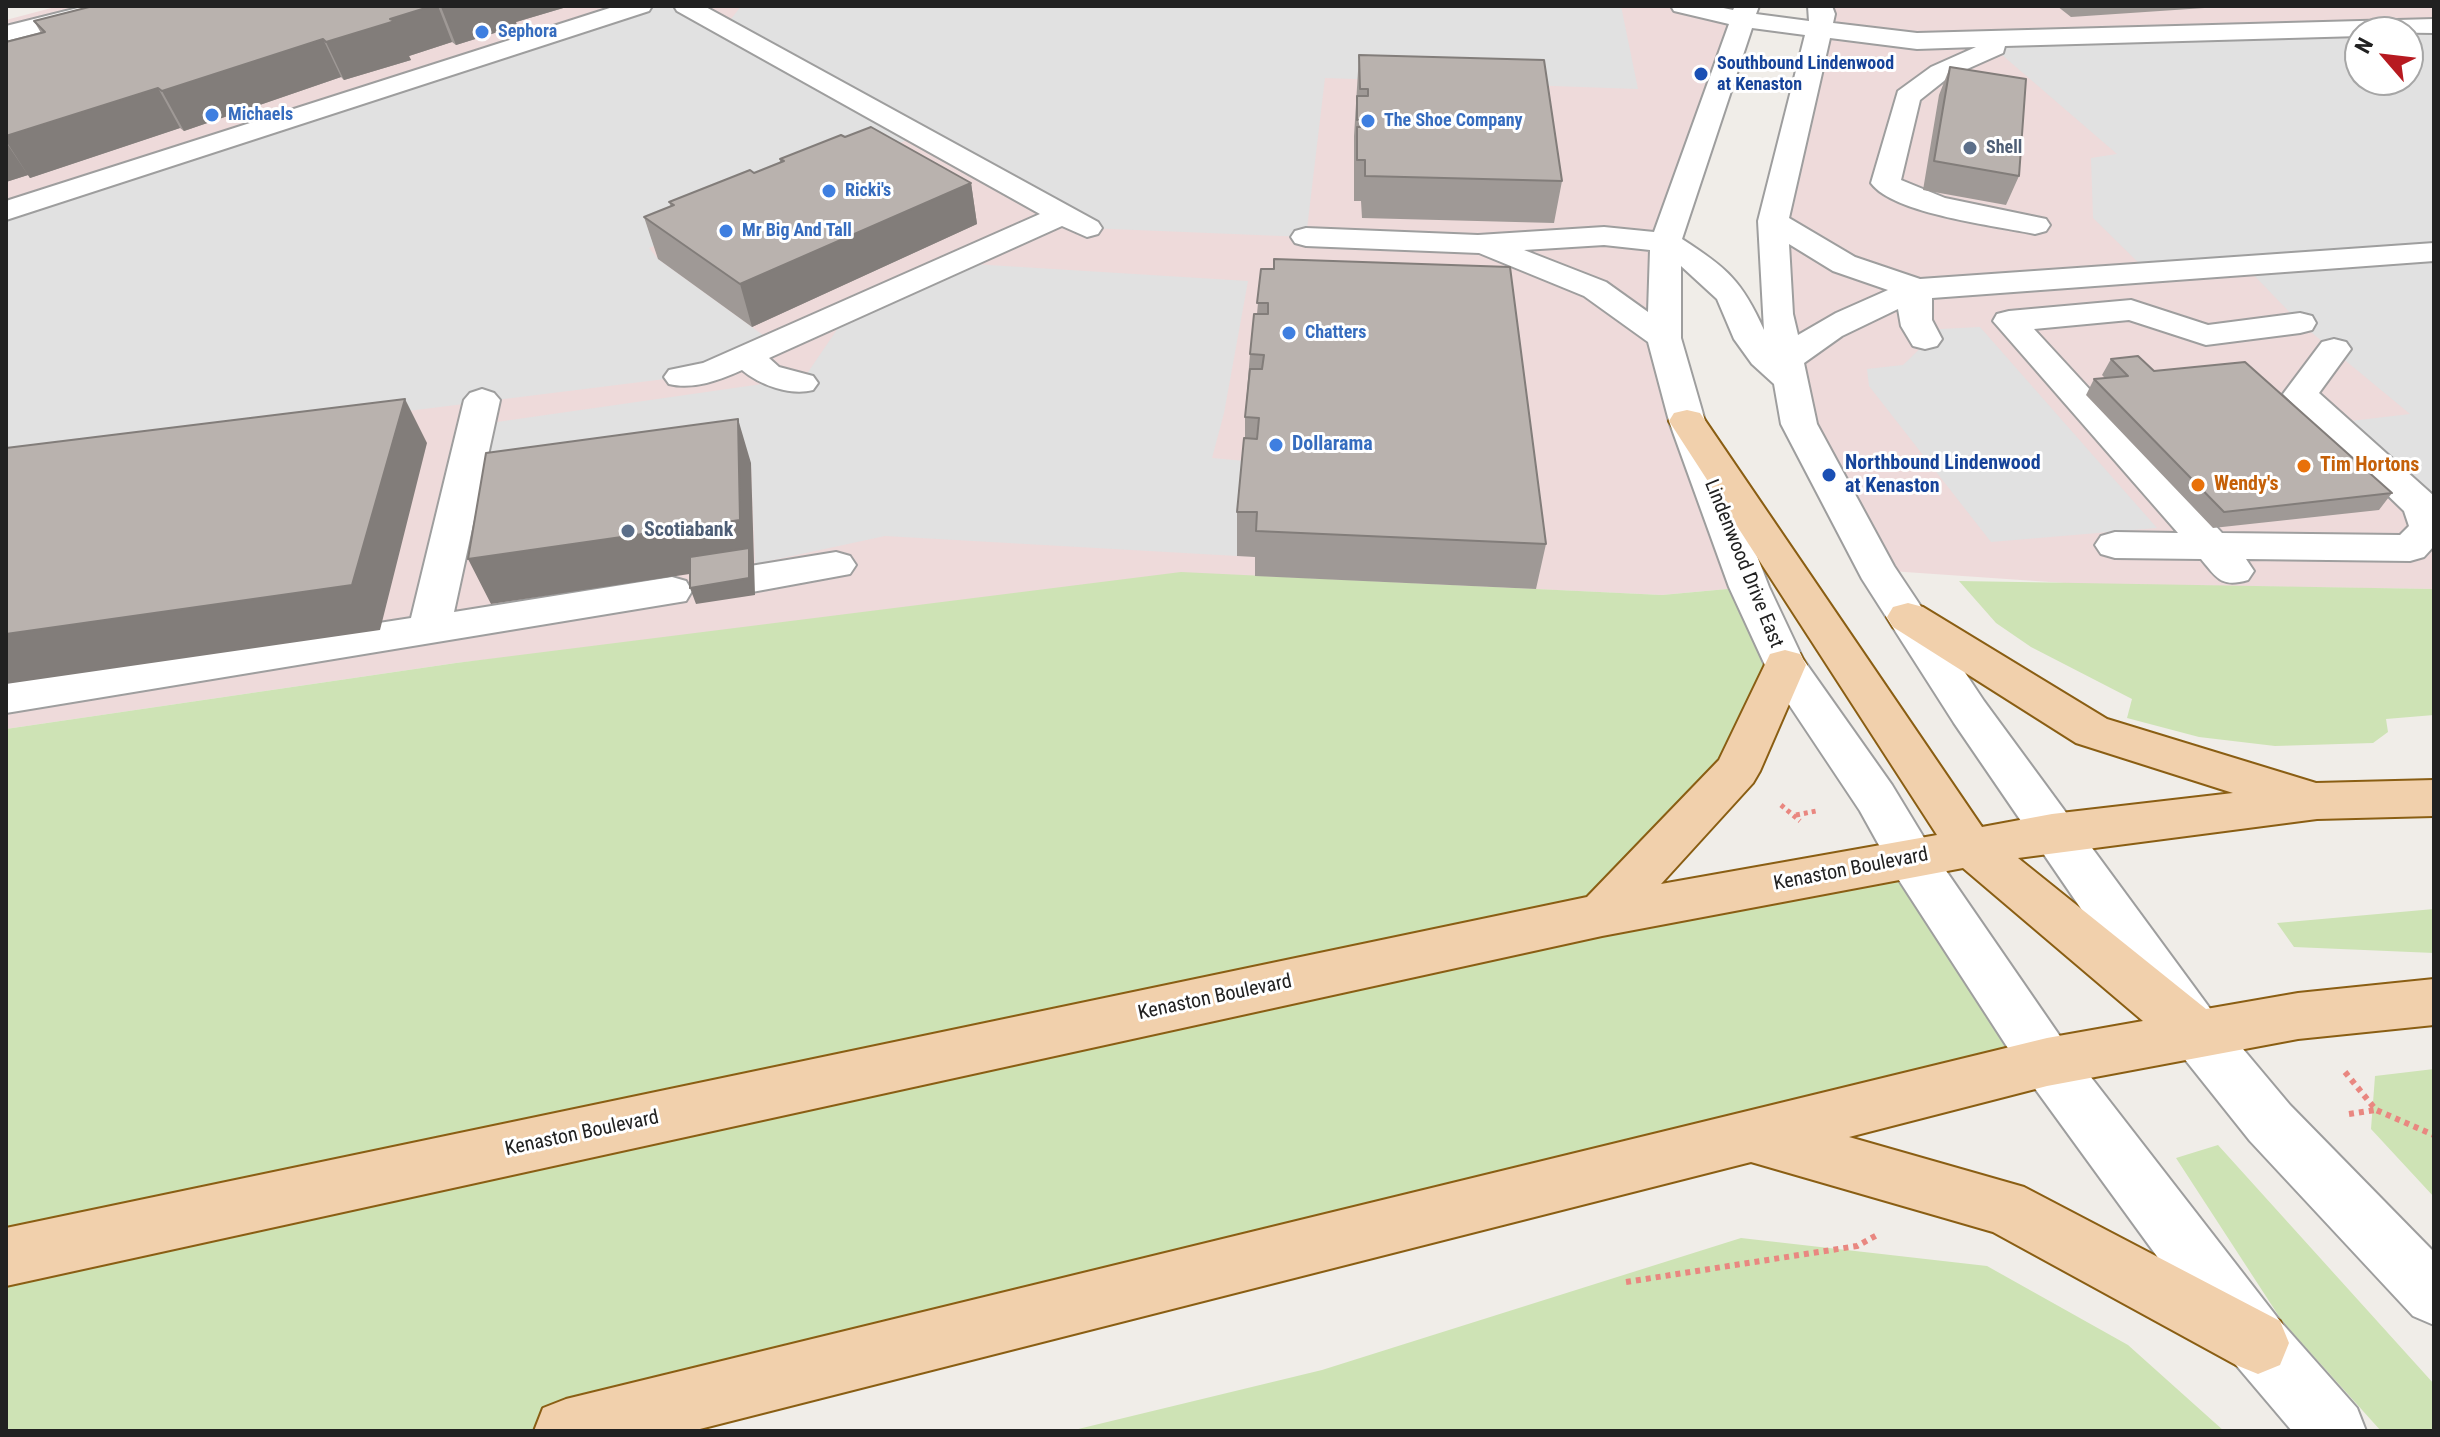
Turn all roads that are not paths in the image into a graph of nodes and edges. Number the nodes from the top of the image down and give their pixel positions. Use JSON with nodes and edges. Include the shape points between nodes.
{"nodes":[{"id":1,"x":114,"y":6,"type":"edge"},
{"id":2,"x":640,"y":6,"type":"edge"},
{"id":3,"x":686,"y":6,"type":"edge"},
{"id":4,"x":1683,"y":6,"type":"edge"},
{"id":5,"x":1748,"y":11,"type":"edge"},
{"id":6,"x":1821,"y":16,"type":"edge"},
{"id":7,"x":2434,"y":26,"type":"edge"},
{"id":8,"x":6,"y":34,"type":"edge"},
{"id":9,"x":1984,"y":42,"type":"junction"},
{"id":10,"x":6,"y":211,"type":"edge"},
{"id":11,"x":1773,"y":221,"type":"junction"},
{"id":12,"x":2035,"y":225,"type":"dead end"},
{"id":13,"x":1306,"y":237,"type":"dead end"},
{"id":14,"x":1666,"y":242,"type":"junction"},
{"id":15,"x":1478,"y":244,"type":"junction"},
{"id":16,"x":2434,"y":252,"type":"edge"},
{"id":17,"x":1918,"y":289,"type":"junction"},
{"id":18,"x":2300,"y":323,"type":"dead end"},
{"id":19,"x":1664,"y":338,"type":"junction"},
{"id":20,"x":1925,"y":339,"type":"dead end"},
{"id":21,"x":2334,"y":349,"type":"dead end"},
{"id":22,"x":745,"y":356,"type":"junction"},
{"id":23,"x":1786,"y":371,"type":"junction"},
{"id":24,"x":681,"y":377,"type":"dead end"},
{"id":25,"x":801,"y":383,"type":"dead end"},
{"id":26,"x":482,"y":400,"type":"dead end"},
{"id":27,"x":1687,"y":421,"type":"junction"},
{"id":28,"x":2115,"y":545,"type":"dead end"},
{"id":29,"x":2222,"y":558,"type":"junction"},
{"id":30,"x":836,"y":565,"type":"dead end"},
{"id":31,"x":752,"y":578,"type":"edge"},
{"id":32,"x":672,"y":591,"type":"dead end"},
{"id":33,"x":1908,"y":617,"type":"junction"},
{"id":34,"x":429,"y":630,"type":"junction"},
{"id":35,"x":1785,"y":665,"type":"junction"},
{"id":36,"x":6,"y":697,"type":"edge"},
{"id":37,"x":2434,"y":798,"type":"edge"},
{"id":38,"x":2317,"y":801,"type":"junction"},
{"id":39,"x":2052,"y":833,"type":"junction"},
{"id":40,"x":1970,"y":847,"type":"junction"},
{"id":41,"x":1912,"y":860,"type":"junction"},
{"id":42,"x":1602,"y":915,"type":"junction"},
{"id":43,"x":2434,"y":1002,"type":"edge"},
{"id":44,"x":2198,"y":1035,"type":"junction"},
{"id":45,"x":2047,"y":1062,"type":"junction"},
{"id":46,"x":1753,"y":1136,"type":"junction"},
{"id":47,"x":6,"y":1257,"type":"edge"},
{"id":48,"x":2434,"y":1295,"type":"edge"},
{"id":49,"x":2258,"y":1343,"type":"junction"},
{"id":50,"x":566,"y":1431,"type":"edge"},
{"id":51,"x":2334,"y":1431,"type":"edge"}],
"edges":[{"from":1,"to":8,"type":"street"},
{"from":2,"to":10,"type":"street"},
{"from":3,"to":22,"type":"street","via":[[1075,222]]},
{"from":4,"to":5,"type":"street"},
{"from":5,"to":6,"type":"street"},
{"from":5,"to":14,"type":"street","name":"Lindenwood Drive East"},
{"from":6,"to":9,"type":"street","via":[[1917,41]]},
{"from":6,"to":11,"type":"street"},
{"from":7,"to":9,"type":"street"},
{"from":9,"to":12,"type":"street","via":[[1907,97],[1886,183],[1898,193],[1926,201]]},
{"from":11,"to":17,"type":"street","via":[[1844,264]]},
{"from":11,"to":23,"type":"street","via":[[1777,314]]},
{"from":13,"to":15,"type":"street"},
{"from":14,"to":15,"type":"street","via":[[1585,236]]},
{"from":14,"to":19,"type":"street","name":"Lindenwood Drive East"},
{"from":14,"to":23,"type":"street","via":[[1732,295],[1751,339],[1764,357]]},
{"from":15,"to":19,"type":"street","via":[[1595,289]]},
{"from":16,"to":17,"type":"street"},
{"from":17,"to":20,"type":"street","via":[[1913,310]]},
{"from":17,"to":23,"type":"street","via":[[1805,342]]},
{"from":18,"to":29,"type":"street","via":[[2206,335],[2131,310],[2009,321]]},
{"from":19,"to":27,"type":"street","name":"Lindenwood Drive East"},
{"from":21,"to":29,"type":"street","via":[[2300,394],[2422,506],[2429,528],[2410,548]]},
{"from":22,"to":24,"type":"street"},
{"from":22,"to":25,"type":"street","via":[[767,374]]},
{"from":23,"to":33,"type":"street","via":[[1799,424],[1876,570]]},
{"from":26,"to":34,"type":"street"},
{"from":27,"to":35,"type":"street","name":"Lindenwood Drive East","via":[[1749,587]]},
{"from":27,"to":40,"type":"main road"},
{"from":28,"to":29,"type":"street"},
{"from":30,"to":31,"type":"street"},
{"from":32,"to":34,"type":"street"},
{"from":33,"to":38,"type":"main road","via":[[2092,731]]},
{"from":33,"to":39,"type":"street"},
{"from":34,"to":36,"type":"street"},
{"from":35,"to":41,"type":"street","name":"Lindenwood Drive East"},
{"from":35,"to":42,"type":"main road","via":[[1737,771]]},
{"from":37,"to":38,"type":"main road","name":"Kenaston Boulevard"},
{"from":38,"to":39,"type":"main road","name":"Kenaston Boulevard"},
{"from":39,"to":40,"type":"main road","name":"Kenaston Boulevard"},
{"from":39,"to":44,"type":"street"},
{"from":40,"to":41,"type":"main road","name":"Kenaston Boulevard"},
{"from":40,"to":44,"type":"main road"},
{"from":41,"to":42,"type":"main road","name":"Kenaston Boulevard"},
{"from":41,"to":45,"type":"street","name":"Lindenwood Drive East"},
{"from":42,"to":47,"type":"main road","name":"Kenaston Boulevard"},
{"from":43,"to":44,"type":"main road","via":[[2298,1016]]},
{"from":44,"to":45,"type":"main road"},
{"from":44,"to":48,"type":"street","via":[[2270,1123]]},
{"from":45,"to":46,"type":"main road"},
{"from":45,"to":49,"type":"street","name":"Lindenwood Drive East"},
{"from":46,"to":49,"type":"main road","via":[[2004,1207]]},
{"from":46,"to":50,"type":"main road"},
{"from":49,"to":51,"type":"street","name":"Lindenwood Drive East"}]}
